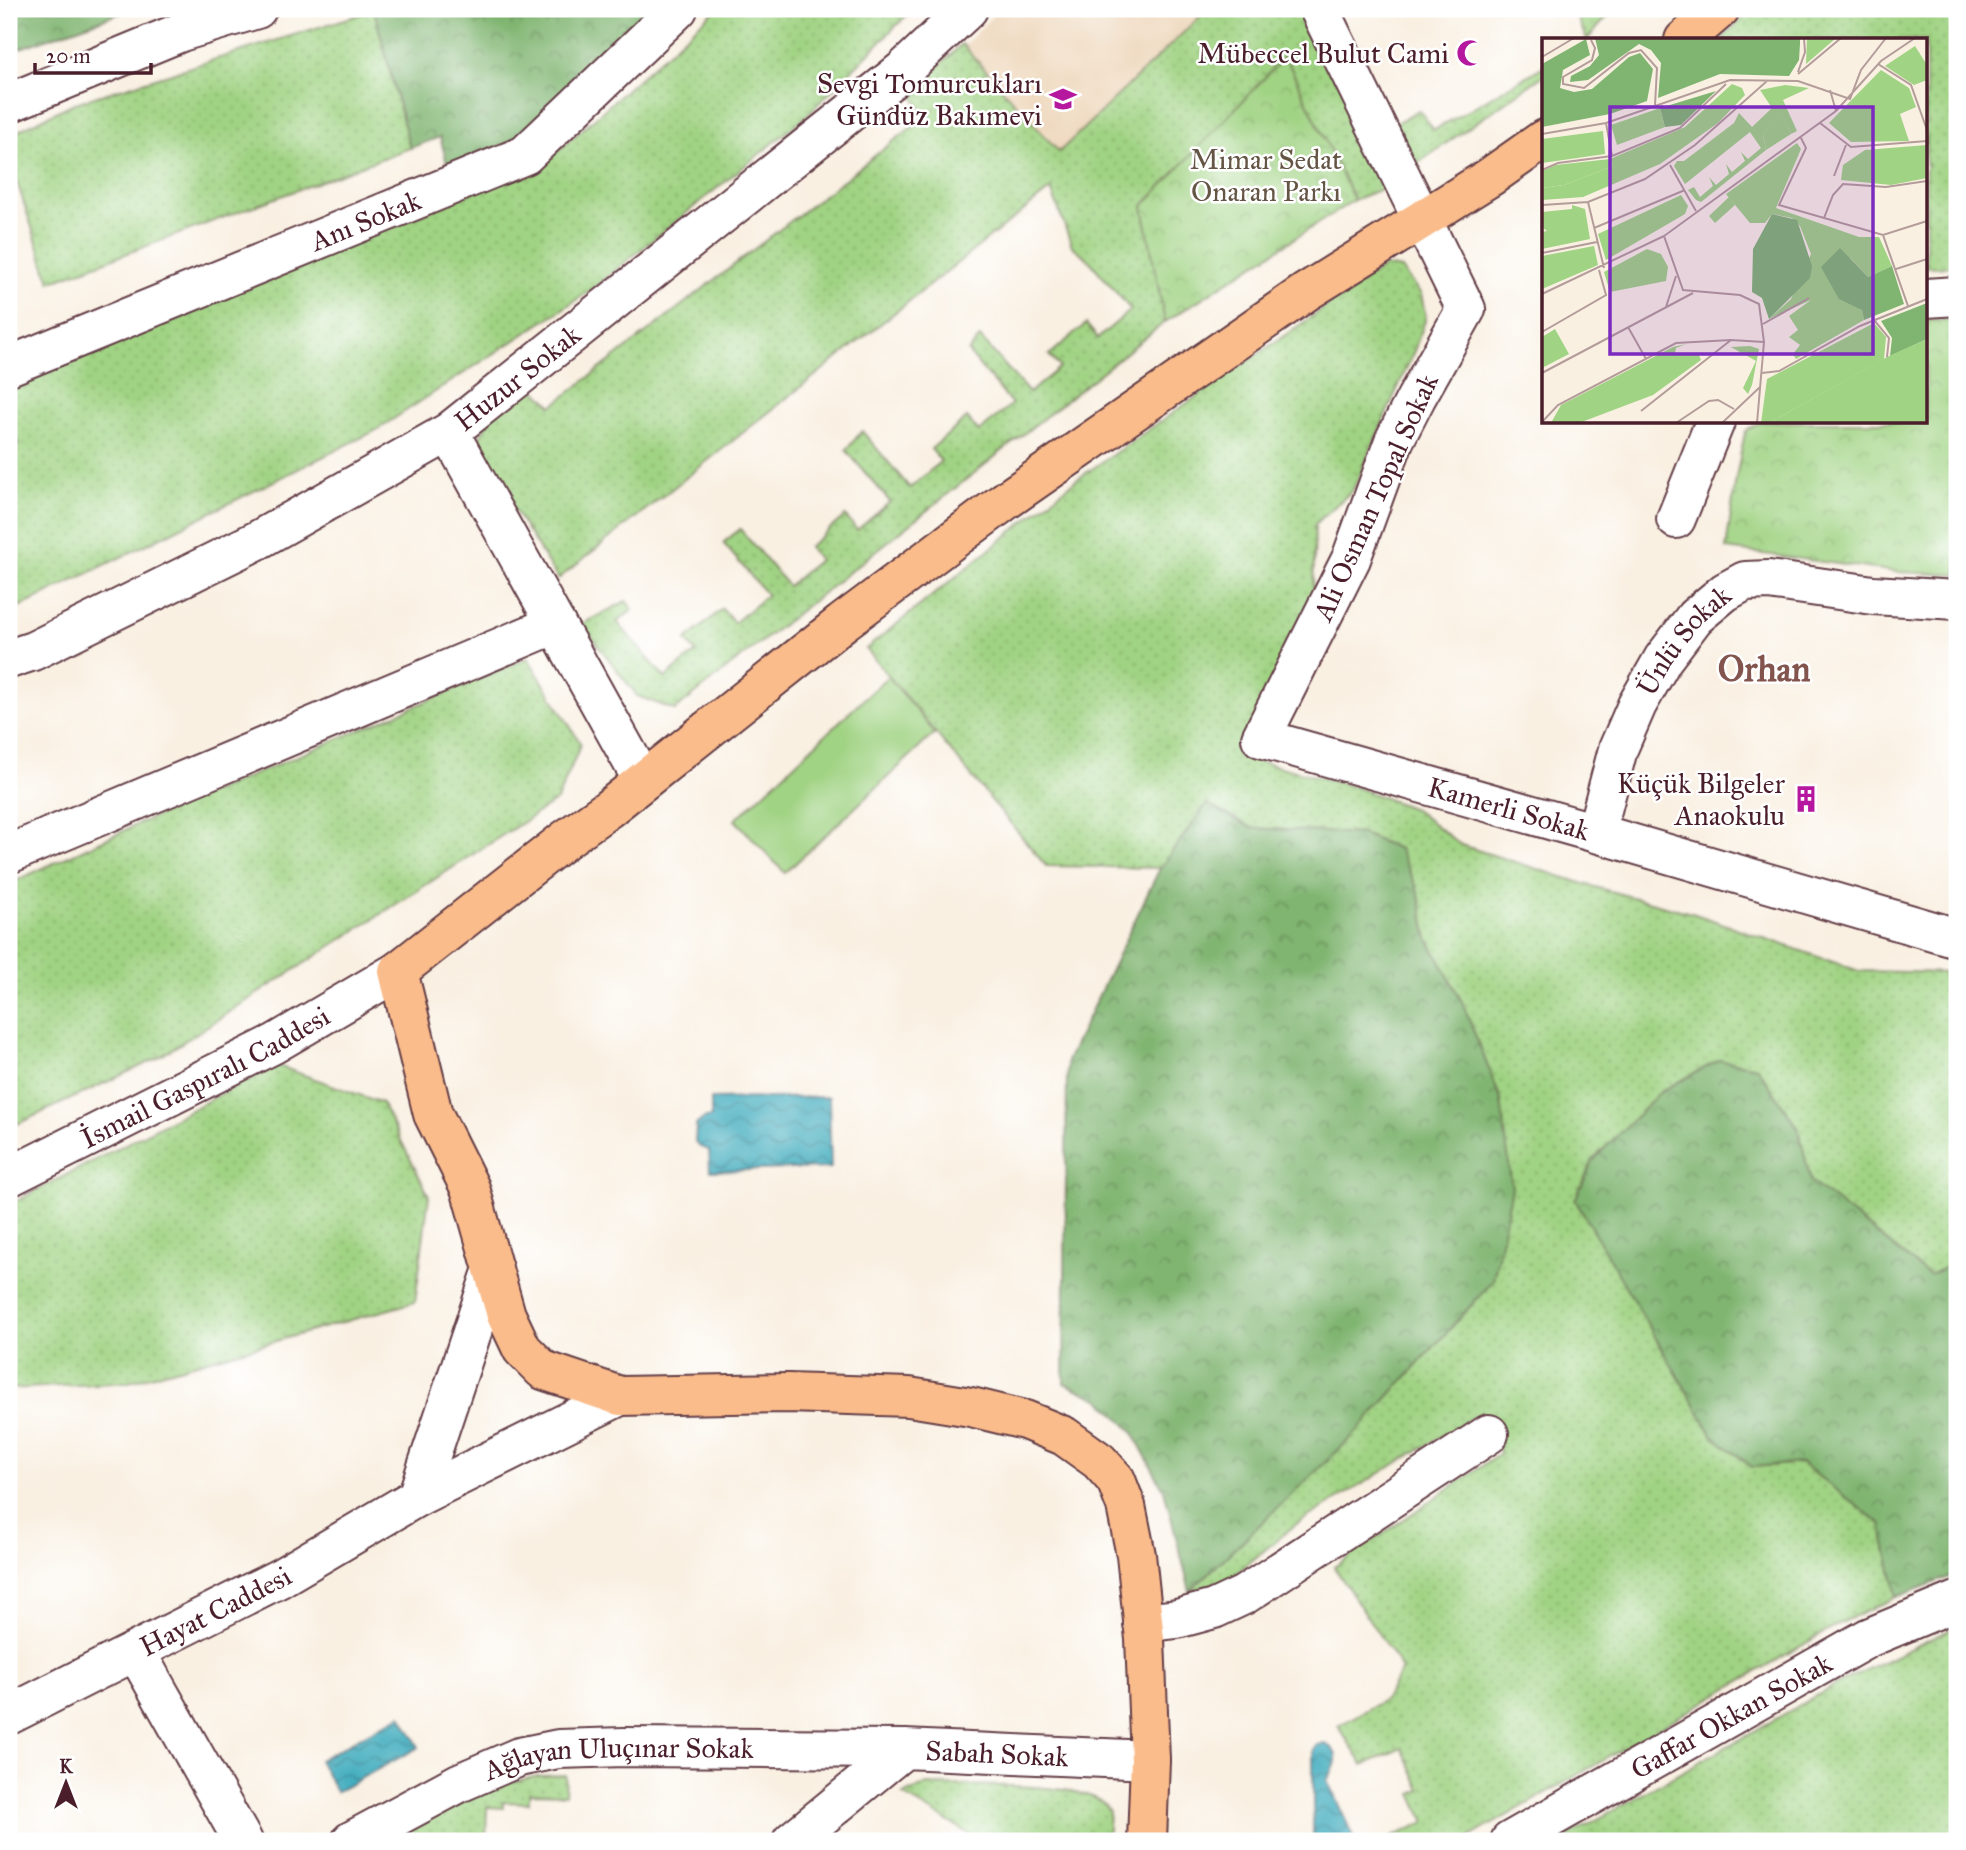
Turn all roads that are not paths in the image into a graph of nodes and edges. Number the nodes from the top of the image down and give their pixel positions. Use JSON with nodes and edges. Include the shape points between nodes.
{"nodes":[{"id":1,"x":257,"y":9,"type":"edge"},
{"id":2,"x":678,"y":9,"type":"edge"},
{"id":3,"x":968,"y":9,"type":"edge"},
{"id":4,"x":1319,"y":9,"type":"edge"},
{"id":5,"x":1720,"y":9,"type":"edge"},
{"id":6,"x":1689,"y":28,"type":"edge"},
{"id":7,"x":9,"y":103,"type":"edge"},
{"id":8,"x":1542,"y":140,"type":"edge"},
{"id":9,"x":1422,"y":220,"type":"junction"},
{"id":10,"x":1957,"y":296,"type":"edge"},
{"id":11,"x":1927,"y":298,"type":"edge"},
{"id":12,"x":10,"y":359,"type":"edge"},
{"id":13,"x":1714,"y":424,"type":"edge"},
{"id":14,"x":449,"y":432,"type":"junction"},
{"id":15,"x":1676,"y":519,"type":"dead end"},
{"id":16,"x":1957,"y":600,"type":"edge"},
{"id":17,"x":556,"y":624,"type":"junction"},
{"id":18,"x":9,"y":659,"type":"edge"},
{"id":19,"x":1261,"y":738,"type":"joint"},
{"id":20,"x":643,"y":781,"type":"junction"},
{"id":21,"x":1596,"y":833,"type":"junction"},
{"id":22,"x":9,"y":854,"type":"edge"},
{"id":23,"x":1957,"y":938,"type":"edge"},
{"id":24,"x":398,"y":971,"type":"junction"},
{"id":25,"x":9,"y":1177,"type":"edge"},
{"id":26,"x":493,"y":1269,"type":"junction"},
{"id":27,"x":620,"y":1396,"type":"junction"},
{"id":28,"x":1489,"y":1434,"type":"dead end"},
{"id":29,"x":417,"y":1497,"type":"junction"},
{"id":30,"x":1957,"y":1601,"type":"edge"},
{"id":31,"x":1143,"y":1623,"type":"junction"},
{"id":32,"x":135,"y":1652,"type":"junction"},
{"id":33,"x":9,"y":1715,"type":"edge"},
{"id":34,"x":904,"y":1749,"type":"junction"},
{"id":35,"x":1150,"y":1760,"type":"junction"},
{"id":36,"x":243,"y":1841,"type":"edge"},
{"id":37,"x":351,"y":1841,"type":"edge"},
{"id":38,"x":792,"y":1841,"type":"edge"},
{"id":39,"x":1147,"y":1841,"type":"edge"},
{"id":40,"x":1510,"y":1841,"type":"edge"}],
"edges":[{"from":1,"to":7,"type":"street","via":[[181,32]]},
{"from":2,"to":12,"type":"street","name":"Anı Sokak","via":[[525,155]]},
{"from":3,"to":14,"type":"street","name":"Huzur Sokak","via":[[902,71]]},
{"from":4,"to":9,"type":"street"},
{"from":5,"to":6,"type":"main road"},
{"from":8,"to":9,"type":"main road"},
{"from":9,"to":19,"type":"street","name":"Ali Osman Topal Sokak","via":[[1466,309],[1394,441],[1351,559]]},
{"from":9,"to":20,"type":"main road","via":[[1306,292],[1005,501]]},
{"from":10,"to":11,"type":"street"},
{"from":13,"to":15,"type":"street"},
{"from":14,"to":17,"type":"street"},
{"from":14,"to":18,"type":"street","name":"Huzur Sokak","via":[[258,540]]},
{"from":16,"to":21,"type":"street","name":"Ünlü Sokak","via":[[1873,595],[1769,580],[1745,582],[1725,592],[1695,617],[1663,659],[1637,705],[1618,749]]},
{"from":17,"to":20,"type":"street"},
{"from":17,"to":22,"type":"street"},
{"from":19,"to":21,"type":"street","name":"Kamerli Sokak"},
{"from":20,"to":24,"type":"main road"},
{"from":21,"to":23,"type":"street","name":"Kamerli Sokak"},
{"from":24,"to":25,"type":"street","name":"İsmail Gaspıralı Caddesi","via":[[274,1044]]},
{"from":24,"to":26,"type":"main road","via":[[433,1114],[470,1188]]},
{"from":26,"to":27,"type":"main road","via":[[506,1315],[523,1349],[543,1370]]},
{"from":26,"to":29,"type":"street"},
{"from":27,"to":29,"type":"street","name":"Hayat Caddesi"},
{"from":27,"to":31,"type":"main road","via":[[909,1396],[1025,1420],[1064,1436],[1099,1461],[1116,1480],[1136,1555]]},
{"from":28,"to":31,"type":"street","via":[[1244,1595],[1214,1609]]},
{"from":29,"to":32,"type":"street","name":"Hayat Caddesi","via":[[280,1578]]},
{"from":30,"to":40,"type":"street","name":"Gaffar Okkan Sokak","via":[[1868,1638]]},
{"from":31,"to":35,"type":"main road"},
{"from":32,"to":33,"type":"street","name":"Hayat Caddesi"},
{"from":32,"to":36,"type":"street"},
{"from":34,"to":35,"type":"street","name":"Sabah Sokak"},
{"from":34,"to":37,"type":"street","name":"Ağlayan Uluçınar Sokak","via":[[558,1749],[519,1757],[459,1783]]},
{"from":34,"to":38,"type":"street","name":"Sabah Sokak"},
{"from":35,"to":39,"type":"main road"}]}
